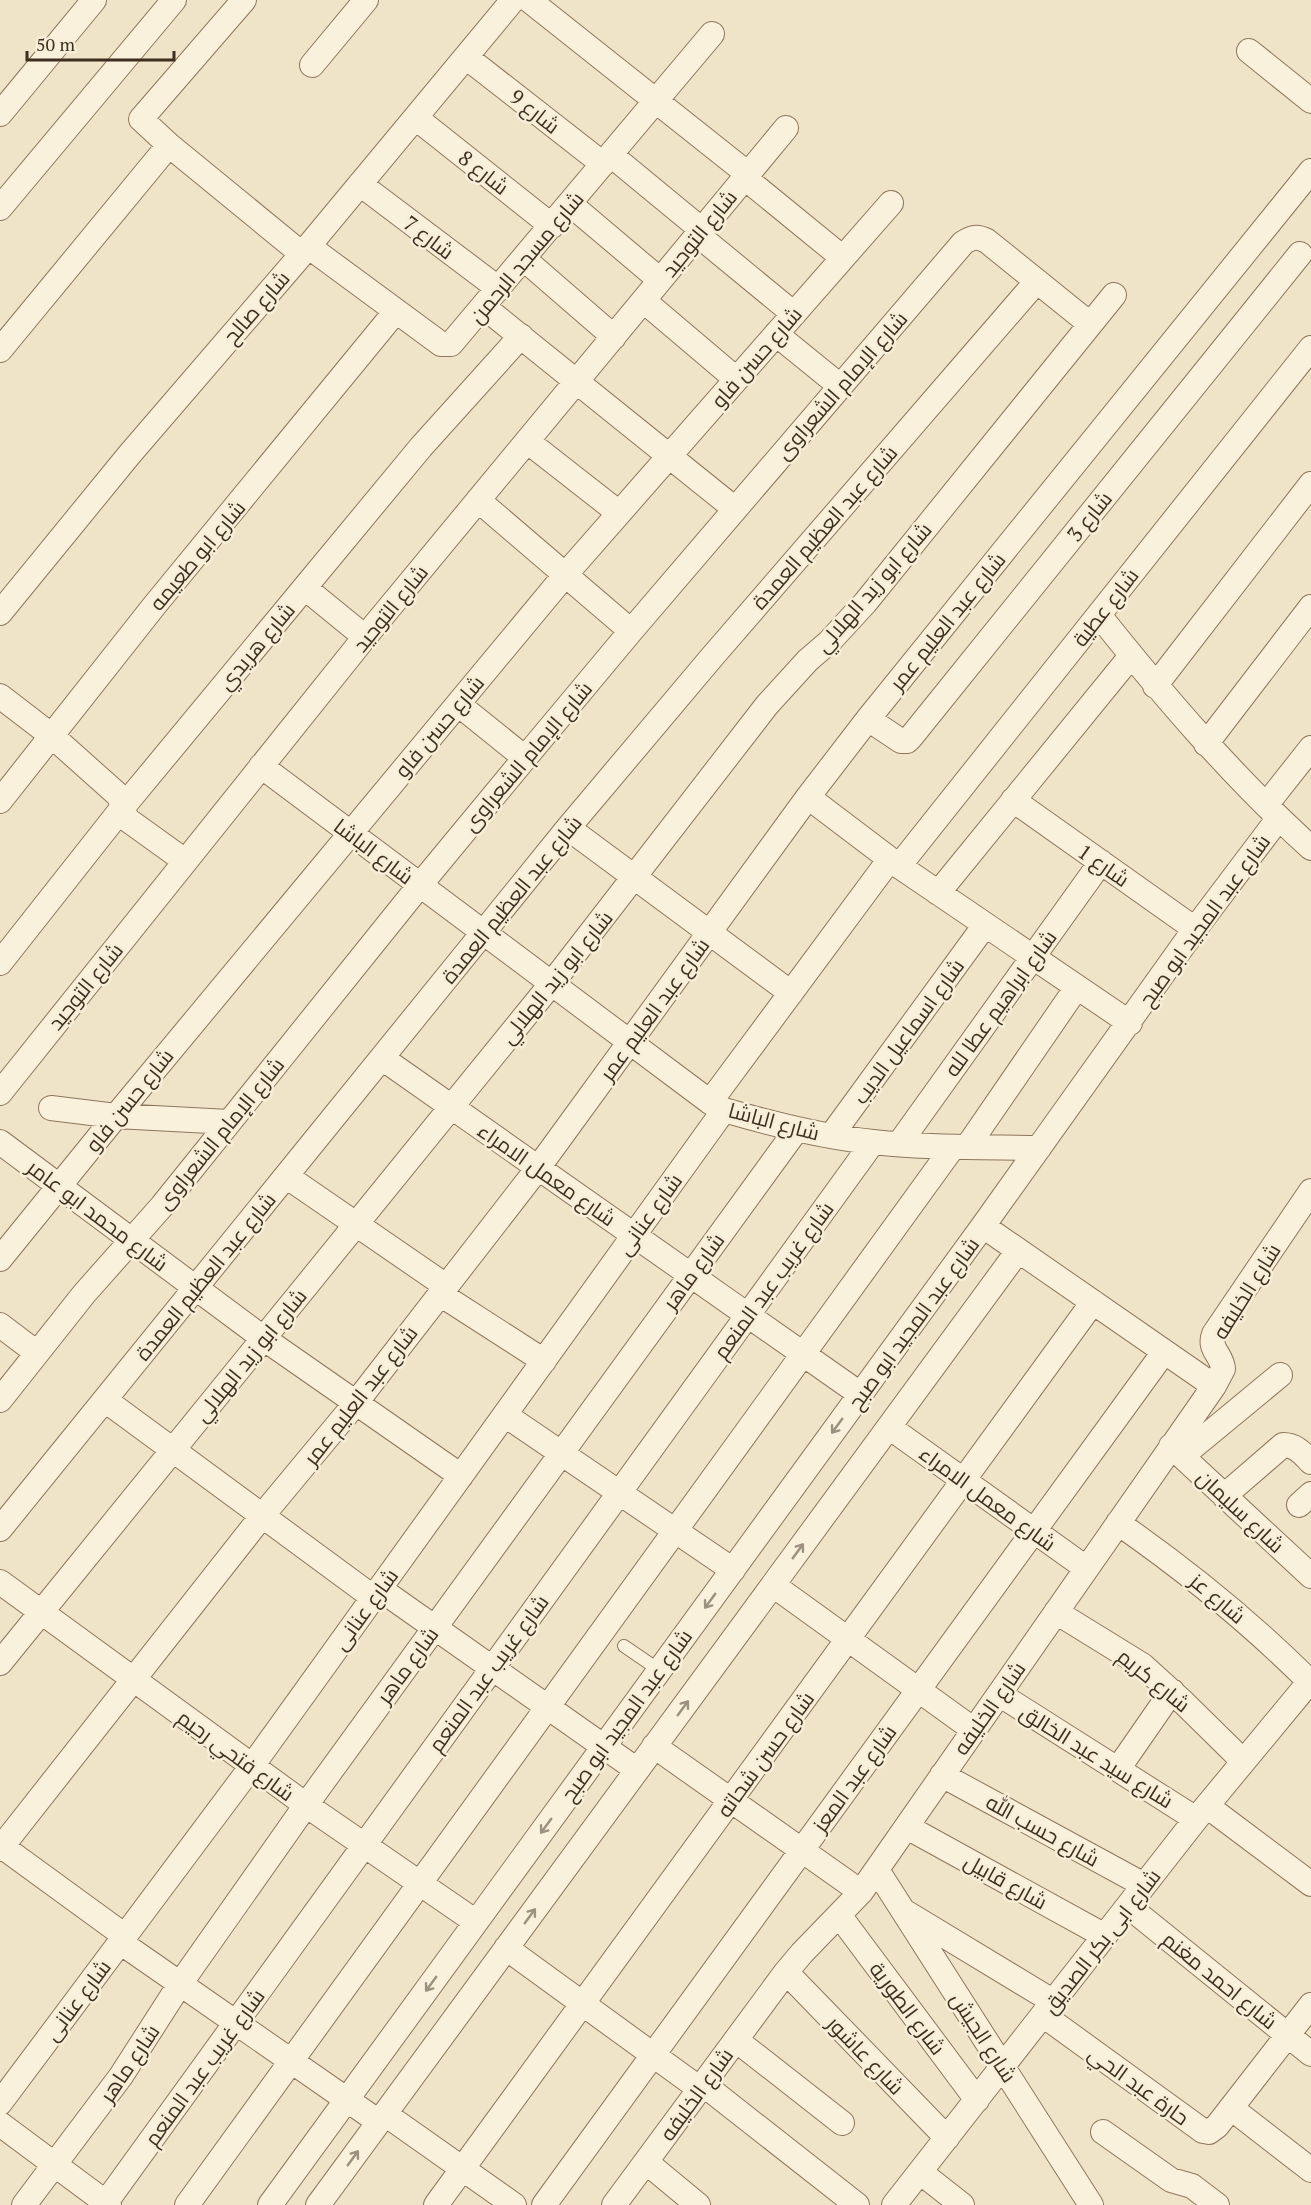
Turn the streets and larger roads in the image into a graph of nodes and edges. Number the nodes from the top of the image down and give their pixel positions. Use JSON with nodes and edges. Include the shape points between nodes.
{"nodes":[{"id":1,"x":94,"y":0,"type":"edge"},
{"id":2,"x":174,"y":0,"type":"edge"},
{"id":3,"x":244,"y":0,"type":"edge"},
{"id":4,"x":366,"y":0,"type":"edge"},
{"id":5,"x":513,"y":0,"type":"edge"},
{"id":6,"x":529,"y":0,"type":"edge"},
{"id":7,"x":712,"y":34,"type":"dead end"},
{"id":8,"x":1249,"y":51,"type":"dead end"},
{"id":9,"x":466,"y":57,"type":"junction"},
{"id":10,"x":312,"y":65,"type":"dead end"},
{"id":11,"x":656,"y":101,"type":"junction"},
{"id":12,"x":1311,"y":101,"type":"edge"},
{"id":13,"x":0,"y":114,"type":"edge"},
{"id":14,"x":416,"y":118,"type":"junction"},
{"id":15,"x":786,"y":128,"type":"dead end"},
{"id":16,"x":169,"y":145,"type":"junction"},
{"id":17,"x":607,"y":160,"type":"junction"},
{"id":18,"x":1311,"y":171,"type":"edge"},
{"id":19,"x":747,"y":176,"type":"junction"},
{"id":20,"x":360,"y":184,"type":"junction"},
{"id":21,"x":891,"y":203,"type":"dead end"},
{"id":22,"x":570,"y":204,"type":"junction"},
{"id":23,"x":0,"y":208,"type":"edge"},
{"id":24,"x":552,"y":226,"type":"junction"},
{"id":25,"x":700,"y":232,"type":"junction"},
{"id":26,"x":305,"y":250,"type":"junction"},
{"id":27,"x":1300,"y":254,"type":"dead end"},
{"id":28,"x":843,"y":258,"type":"junction"},
{"id":29,"x":524,"y":259,"type":"junction"},
{"id":30,"x":660,"y":280,"type":"junction"},
{"id":31,"x":1037,"y":281,"type":"junction"},
{"id":32,"x":1114,"y":295,"type":"dead end"},
{"id":33,"x":491,"y":298,"type":"junction"},
{"id":34,"x":644,"y":301,"type":"junction"},
{"id":35,"x":396,"y":311,"type":"junction"},
{"id":36,"x":794,"y":314,"type":"junction"},
{"id":37,"x":1090,"y":324,"type":"junction"},
{"id":38,"x":776,"y":334,"type":"junction"},
{"id":39,"x":521,"y":336,"type":"junction"},
{"id":40,"x":614,"y":337,"type":"junction"},
{"id":41,"x":1311,"y":348,"type":"edge"},
{"id":42,"x":0,"y":350,"type":"edge"},
{"id":43,"x":736,"y":379,"type":"junction"},
{"id":44,"x":577,"y":381,"type":"junction"},
{"id":45,"x":840,"y":386,"type":"junction"},
{"id":46,"x":527,"y":441,"type":"junction"},
{"id":47,"x":669,"y":456,"type":"junction"},
{"id":48,"x":1311,"y":484,"type":"edge"},
{"id":49,"x":478,"y":500,"type":"junction"},
{"id":50,"x":735,"y":509,"type":"junction"},
{"id":51,"x":619,"y":513,"type":"junction"},
{"id":52,"x":565,"y":575,"type":"junction"},
{"id":53,"x":305,"y":588,"type":"junction"},
{"id":54,"x":1311,"y":607,"type":"edge"},
{"id":55,"x":0,"y":613,"type":"edge"},
{"id":56,"x":1099,"y":615,"type":"junction"},
{"id":57,"x":631,"y":631,"type":"junction"},
{"id":58,"x":365,"y":637,"type":"junction"},
{"id":59,"x":1131,"y":656,"type":"junction"},
{"id":60,"x":1155,"y":686,"type":"junction"},
{"id":61,"x":0,"y":696,"type":"edge"},
{"id":62,"x":458,"y":704,"type":"junction"},
{"id":63,"x":868,"y":719,"type":"junction"},
{"id":64,"x":52,"y":736,"type":"junction"},
{"id":65,"x":1206,"y":744,"type":"junction"},
{"id":66,"x":1311,"y":748,"type":"edge"},
{"id":67,"x":525,"y":758,"type":"junction"},
{"id":68,"x":261,"y":766,"type":"junction"},
{"id":69,"x":808,"y":797,"type":"junction"},
{"id":70,"x":1014,"y":800,"type":"junction"},
{"id":71,"x":0,"y":801,"type":"edge"},
{"id":72,"x":123,"y":807,"type":"junction"},
{"id":73,"x":1272,"y":812,"type":"junction"},
{"id":74,"x":568,"y":828,"type":"junction"},
{"id":75,"x":350,"y":833,"type":"junction"},
{"id":76,"x":1311,"y":848,"type":"edge"},
{"id":77,"x":185,"y":861,"type":"junction"},
{"id":78,"x":1101,"y":862,"type":"junction"},
{"id":79,"x":894,"y":863,"type":"junction"},
{"id":80,"x":635,"y":878,"type":"junction"},
{"id":81,"x":420,"y":885,"type":"junction"},
{"id":82,"x":938,"y":893,"type":"junction"},
{"id":83,"x":985,"y":925,"type":"junction"},
{"id":84,"x":1195,"y":929,"type":"junction"},
{"id":85,"x":484,"y":932,"type":"junction"},
{"id":86,"x":710,"y":933,"type":"junction"},
{"id":87,"x":1033,"y":957,"type":"junction"},
{"id":88,"x":0,"y":963,"type":"edge"},
{"id":89,"x":552,"y":983,"type":"junction"},
{"id":90,"x":1077,"y":987,"type":"junction"},
{"id":91,"x":791,"y":993,"type":"junction"},
{"id":92,"x":1130,"y":1023,"type":"junction"},
{"id":93,"x":630,"y":1042,"type":"junction"},
{"id":94,"x":382,"y":1058,"type":"junction"},
{"id":95,"x":0,"y":1093,"type":"edge"},
{"id":96,"x":717,"y":1106,"type":"junction"},
{"id":97,"x":451,"y":1107,"type":"junction"},
{"id":98,"x":51,"y":1108,"type":"dead end"},
{"id":99,"x":116,"y":1116,"type":"junction"},
{"id":100,"x":229,"y":1122,"type":"junction"},
{"id":101,"x":797,"y":1129,"type":"junction"},
{"id":102,"x":831,"y":1136,"type":"junction"},
{"id":103,"x":0,"y":1142,"type":"edge"},
{"id":104,"x":873,"y":1142,"type":"junction"},
{"id":105,"x":899,"y":1144,"type":"junction"},
{"id":106,"x":960,"y":1147,"type":"junction"},
{"id":107,"x":1039,"y":1148,"type":"junction"},
{"id":108,"x":538,"y":1168,"type":"junction"},
{"id":109,"x":286,"y":1176,"type":"junction"},
{"id":110,"x":59,"y":1186,"type":"junction"},
{"id":111,"x":1309,"y":1198,"type":"edge"},
{"id":112,"x":356,"y":1224,"type":"junction"},
{"id":113,"x":983,"y":1226,"type":"junction"},
{"id":114,"x":634,"y":1235,"type":"junction"},
{"id":115,"x":132,"y":1240,"type":"junction"},
{"id":116,"x":1018,"y":1251,"type":"junction"},
{"id":117,"x":0,"y":1259,"type":"edge"},
{"id":118,"x":690,"y":1275,"type":"junction"},
{"id":119,"x":195,"y":1288,"type":"junction"},
{"id":120,"x":443,"y":1290,"type":"junction"},
{"id":121,"x":1093,"y":1302,"type":"junction"},
{"id":122,"x":748,"y":1315,"type":"junction"},
{"id":123,"x":0,"y":1325,"type":"edge"},
{"id":124,"x":263,"y":1338,"type":"junction"},
{"id":125,"x":1164,"y":1352,"type":"junction"},
{"id":126,"x":37,"y":1353,"type":"junction"},
{"id":127,"x":803,"y":1354,"type":"junction"},
{"id":128,"x":544,"y":1361,"type":"junction"},
{"id":129,"x":1280,"y":1375,"type":"dead end"},
{"id":130,"x":1214,"y":1386,"type":"junction"},
{"id":131,"x":860,"y":1394,"type":"junction"},
{"id":132,"x":0,"y":1400,"type":"edge"},
{"id":133,"x":105,"y":1400,"type":"junction"},
{"id":134,"x":355,"y":1404,"type":"junction"},
{"id":135,"x":505,"y":1415,"type":"junction"},
{"id":136,"x":889,"y":1427,"type":"junction"},
{"id":137,"x":173,"y":1450,"type":"junction"},
{"id":138,"x":1177,"y":1451,"type":"junction"},
{"id":139,"x":561,"y":1453,"type":"junction"},
{"id":140,"x":1304,"y":1455,"type":"edge"},
{"id":141,"x":461,"y":1476,"type":"junction"},
{"id":142,"x":964,"y":1480,"type":"junction"},
{"id":143,"x":619,"y":1493,"type":"junction"},
{"id":144,"x":1224,"y":1496,"type":"junction"},
{"id":145,"x":262,"y":1516,"type":"junction"},
{"id":146,"x":1118,"y":1523,"type":"junction"},
{"id":147,"x":0,"y":1529,"type":"edge"},
{"id":148,"x":675,"y":1530,"type":"junction"},
{"id":149,"x":1034,"y":1531,"type":"junction"},
{"id":150,"x":1086,"y":1568,"type":"junction"},
{"id":151,"x":733,"y":1570,"type":"junction"},
{"id":152,"x":1311,"y":1576,"type":"edge"},
{"id":153,"x":0,"y":1582,"type":"edge"},
{"id":154,"x":773,"y":1586,"type":"junction"},
{"id":155,"x":377,"y":1593,"type":"junction"},
{"id":156,"x":1056,"y":1612,"type":"junction"},
{"id":157,"x":42,"y":1613,"type":"junction"},
{"id":158,"x":434,"y":1627,"type":"junction"},
{"id":159,"x":848,"y":1639,"type":"junction"},
{"id":160,"x":0,"y":1663,"type":"edge"},
{"id":161,"x":493,"y":1668,"type":"junction"},
{"id":162,"x":134,"y":1680,"type":"junction"},
{"id":163,"x":918,"y":1690,"type":"junction"},
{"id":164,"x":1172,"y":1691,"type":"junction"},
{"id":165,"x":1307,"y":1692,"type":"edge"},
{"id":166,"x":999,"y":1694,"type":"junction"},
{"id":167,"x":547,"y":1707,"type":"junction"},
{"id":168,"x":974,"y":1730,"type":"junction"},
{"id":169,"x":604,"y":1746,"type":"junction"},
{"id":170,"x":654,"y":1746,"type":"junction"},
{"id":171,"x":1243,"y":1761,"type":"junction"},
{"id":172,"x":252,"y":1766,"type":"junction"},
{"id":173,"x":1118,"y":1769,"type":"junction"},
{"id":174,"x":637,"y":1770,"type":"junction"},
{"id":175,"x":942,"y":1775,"type":"junction"},
{"id":176,"x":731,"y":1800,"type":"junction"},
{"id":177,"x":306,"y":1805,"type":"junction"},
{"id":178,"x":1201,"y":1812,"type":"junction"},
{"id":179,"x":907,"y":1827,"type":"junction"},
{"id":180,"x":364,"y":1845,"type":"junction"},
{"id":181,"x":1,"y":1847,"type":"edge"},
{"id":182,"x":802,"y":1850,"type":"junction"},
{"id":183,"x":877,"y":1870,"type":"junction"},
{"id":184,"x":420,"y":1883,"type":"junction"},
{"id":185,"x":1311,"y":1884,"type":"edge"},
{"id":186,"x":1144,"y":1885,"type":"junction"},
{"id":187,"x":861,"y":1892,"type":"junction"},
{"id":188,"x":1128,"y":1906,"type":"junction"},
{"id":189,"x":903,"y":1910,"type":"junction"},
{"id":190,"x":839,"y":1915,"type":"junction"},
{"id":191,"x":476,"y":1922,"type":"junction"},
{"id":192,"x":1105,"y":1936,"type":"junction"},
{"id":193,"x":123,"y":1939,"type":"junction"},
{"id":194,"x":506,"y":1948,"type":"junction"},
{"id":195,"x":786,"y":1972,"type":"junction"},
{"id":196,"x":180,"y":1984,"type":"junction"},
{"id":197,"x":583,"y":2004,"type":"junction"},
{"id":198,"x":1311,"y":2005,"type":"edge"},
{"id":199,"x":1048,"y":2009,"type":"junction"},
{"id":200,"x":236,"y":2023,"type":"junction"},
{"id":201,"x":1288,"y":2035,"type":"junction"},
{"id":202,"x":736,"y":2040,"type":"junction"},
{"id":203,"x":1311,"y":2054,"type":"edge"},
{"id":204,"x":653,"y":2055,"type":"junction"},
{"id":205,"x":291,"y":2061,"type":"junction"},
{"id":206,"x":1003,"y":2067,"type":"junction"},
{"id":207,"x":701,"y":2086,"type":"junction"},
{"id":208,"x":346,"y":2100,"type":"junction"},
{"id":209,"x":977,"y":2100,"type":"junction"},
{"id":210,"x":0,"y":2103,"type":"edge"},
{"id":211,"x":1231,"y":2108,"type":"junction"},
{"id":212,"x":382,"y":2118,"type":"junction"},
{"id":213,"x":0,"y":2124,"type":"edge"},
{"id":214,"x":842,"y":2124,"type":"dead end"},
{"id":215,"x":1103,"y":2132,"type":"dead end"},
{"id":216,"x":947,"y":2138,"type":"junction"},
{"id":217,"x":646,"y":2162,"type":"junction"},
{"id":218,"x":56,"y":2165,"type":"junction"},
{"id":219,"x":462,"y":2168,"type":"junction"},
{"id":220,"x":1311,"y":2170,"type":"edge"},
{"id":221,"x":920,"y":2172,"type":"junction"},
{"id":222,"x":106,"y":2204,"type":"edge"},
{"id":223,"x":24,"y":2205,"type":"edge"},
{"id":224,"x":186,"y":2205,"type":"edge"},
{"id":225,"x":270,"y":2205,"type":"edge"},
{"id":226,"x":318,"y":2205,"type":"edge"},
{"id":227,"x":436,"y":2205,"type":"edge"},
{"id":228,"x":513,"y":2205,"type":"edge"},
{"id":229,"x":544,"y":2205,"type":"edge"},
{"id":230,"x":614,"y":2205,"type":"edge"},
{"id":231,"x":698,"y":2205,"type":"edge"},
{"id":232,"x":857,"y":2205,"type":"edge"},
{"id":233,"x":894,"y":2205,"type":"edge"},
{"id":234,"x":962,"y":2205,"type":"edge"},
{"id":235,"x":1090,"y":2205,"type":"edge"},
{"id":236,"x":1217,"y":2205,"type":"edge"}],
"edges":[{"from":1,"to":13,"type":"street"},
{"from":2,"to":23,"type":"street"},
{"from":3,"to":16,"type":"street","name":"شارع مسجد الرحمن","via":[[141,118]]},
{"from":4,"to":10,"type":"street"},
{"from":5,"to":9,"type":"street","name":"شارع صالح"},
{"from":6,"to":11,"type":"street"},
{"from":7,"to":11,"type":"street","name":"شارع مسجد الرحمن"},
{"from":8,"to":12,"type":"street"},
{"from":9,"to":14,"type":"street","name":"شارع صالح"},
{"from":9,"to":17,"type":"street","name":"شارع 9"},
{"from":11,"to":17,"type":"street","name":"شارع مسجد الرحمن"},
{"from":11,"to":19,"type":"street"},
{"from":14,"to":20,"type":"street","name":"شارع صالح"},
{"from":14,"to":24,"type":"street","name":"شارع 8"},
{"from":15,"to":19,"type":"street","name":"شارع التوحيد"},
{"from":16,"to":26,"type":"street","name":"شارع مسجد الرحمن"},
{"from":16,"to":42,"type":"street"},
{"from":17,"to":22,"type":"street","name":"شارع مسجد الرحمن"},
{"from":17,"to":25,"type":"street","name":"شارع 9"},
{"from":18,"to":63,"type":"street","name":"شارع عبد العليم عمر"},
{"from":19,"to":25,"type":"street","name":"شارع التوحيد"},
{"from":19,"to":28,"type":"street"},
{"from":20,"to":26,"type":"street","name":"شارع صالح"},
{"from":20,"to":33,"type":"street","name":"شارع 7"},
{"from":21,"to":28,"type":"street","name":"شارع حسن فاو"},
{"from":22,"to":24,"type":"street","name":"شارع مسجد الرحمن"},
{"from":22,"to":30,"type":"street"},
{"from":24,"to":29,"type":"street","name":"شارع مسجد الرحمن"},
{"from":25,"to":30,"type":"street","name":"شارع التوحيد"},
{"from":25,"to":36,"type":"street","name":"شارع 9"},
{"from":26,"to":35,"type":"street","name":"شارع مسجد الرحمن"},
{"from":26,"to":55,"type":"street","name":"شارع صالح"},
{"from":27,"to":63,"type":"street","name":"شارع 3","via":[[911,737],[901,741]]},
{"from":28,"to":36,"type":"street","name":"شارع حسن فاو"},
{"from":29,"to":33,"type":"street","name":"شارع مسجد الرحمن"},
{"from":29,"to":40,"type":"street"},
{"from":30,"to":34,"type":"street","name":"شارع التوحيد"},
{"from":31,"to":37,"type":"street","name":"شارع الإمام الشعراوى"},
{"from":31,"to":45,"type":"street","name":"شارع الإمام الشعراوى","via":[[987,241],[970,238]]},
{"from":31,"to":74,"type":"street","name":"شارع عبد العظيم العمدة"},
{"from":32,"to":37,"type":"street","name":"شارع ابو زيد الهلالي"},
{"from":33,"to":35,"type":"street","name":"شارع مسجد الرحمن","via":[[455,341],[446,345]]},
{"from":33,"to":39,"type":"street","name":"شارع 7"},
{"from":34,"to":40,"type":"street","name":"شارع التوحيد"},
{"from":34,"to":43,"type":"street"},
{"from":35,"to":64,"type":"street","name":"شارع ابو طعيمه"},
{"from":36,"to":38,"type":"street","name":"شارع حسن فاو"},
{"from":37,"to":80,"type":"street","name":"شارع ابو زيد الهلالي","via":[[865,603],[768,705]]},
{"from":38,"to":43,"type":"street","name":"شارع حسن فاو"},
{"from":38,"to":45,"type":"street"},
{"from":39,"to":44,"type":"street","name":"شارع 7"},
{"from":39,"to":53,"type":"street","name":"شارع هريدي","via":[[442,422]]},
{"from":40,"to":44,"type":"street","name":"شارع التوحيد"},
{"from":41,"to":56,"type":"street","name":"شارع عطية"},
{"from":43,"to":47,"type":"street","name":"شارع حسن فاو"},
{"from":44,"to":46,"type":"street","name":"شارع التوحيد"},
{"from":44,"to":47,"type":"street","name":"شارع 7"},
{"from":45,"to":50,"type":"street","name":"شارع الإمام الشعراوى"},
{"from":46,"to":49,"type":"street","name":"شارع التوحيد"},
{"from":46,"to":51,"type":"street"},
{"from":47,"to":50,"type":"street","name":"شارع 7"},
{"from":47,"to":51,"type":"street","name":"شارع حسن فاو"},
{"from":48,"to":60,"type":"street"},
{"from":49,"to":52,"type":"street"},
{"from":49,"to":58,"type":"street","name":"شارع التوحيد"},
{"from":50,"to":57,"type":"street","name":"شارع الإمام الشعراوى"},
{"from":51,"to":52,"type":"street","name":"شارع حسن فاو"},
{"from":52,"to":57,"type":"street"},
{"from":52,"to":62,"type":"street","name":"شارع حسن فاو"},
{"from":53,"to":58,"type":"street"},
{"from":53,"to":72,"type":"street","name":"شارع هريدي"},
{"from":54,"to":65,"type":"street"},
{"from":56,"to":59,"type":"street"},
{"from":56,"to":79,"type":"street","name":"شارع عطية"},
{"from":57,"to":67,"type":"street","name":"شارع الإمام الشعراوى"},
{"from":58,"to":68,"type":"street","name":"شارع التوحيد"},
{"from":59,"to":60,"type":"street"},
{"from":59,"to":70,"type":"street"},
{"from":60,"to":65,"type":"street"},
{"from":61,"to":64,"type":"street"},
{"from":62,"to":67,"type":"street"},
{"from":62,"to":75,"type":"street","name":"شارع حسن فاو"},
{"from":63,"to":69,"type":"street","name":"شارع عبد العليم عمر"},
{"from":64,"to":71,"type":"street","name":"شارع ابو طعيمه"},
{"from":64,"to":72,"type":"street","via":[[117,794]]},
{"from":65,"to":73,"type":"street"},
{"from":66,"to":73,"type":"street","name":"شارع عبد المجيد ابو صبح"},
{"from":67,"to":81,"type":"street","name":"شارع الإمام الشعراوى"},
{"from":68,"to":75,"type":"street","name":"شارع الباشا"},
{"from":68,"to":77,"type":"street","name":"شارع التوحيد"},
{"from":69,"to":79,"type":"street"},
{"from":69,"to":86,"type":"street","name":"شارع عبد العليم عمر"},
{"from":70,"to":78,"type":"street","name":"شارع 1"},
{"from":70,"to":82,"type":"street"},
{"from":72,"to":77,"type":"street","via":[[128,820]]},
{"from":72,"to":88,"type":"street","name":"شارع هريدي"},
{"from":73,"to":76,"type":"street"},
{"from":73,"to":84,"type":"street","name":"شارع عبد المجيد ابو صبح"},
{"from":74,"to":80,"type":"street"},
{"from":74,"to":85,"type":"street","name":"شارع عبد العظيم العمدة"},
{"from":75,"to":81,"type":"street","name":"شارع الباشا"},
{"from":75,"to":99,"type":"street","name":"شارع حسن فاو"},
{"from":77,"to":95,"type":"street","name":"شارع التوحيد"},
{"from":78,"to":84,"type":"street","name":"شارع 1"},
{"from":78,"to":87,"type":"street","name":"شارع ابراهيم عطا لله"},
{"from":79,"to":82,"type":"street"},
{"from":79,"to":91,"type":"street","name":"شارع عنانى"},
{"from":80,"to":86,"type":"street"},
{"from":80,"to":89,"type":"street","name":"شارع ابو زيد الهلالي"},
{"from":81,"to":85,"type":"street","name":"شارع الباشا"},
{"from":81,"to":100,"type":"street","name":"شارع الإمام الشعراوى"},
{"from":82,"to":83,"type":"street"},
{"from":83,"to":87,"type":"street"},
{"from":83,"to":102,"type":"street","name":"شارع اسماعيل الديب"},
{"from":84,"to":92,"type":"street","name":"شارع عبد المجيد ابو صبح"},
{"from":85,"to":89,"type":"street","name":"شارع الباشا"},
{"from":85,"to":94,"type":"street","name":"شارع عبد العظيم العمدة"},
{"from":86,"to":91,"type":"street"},
{"from":86,"to":93,"type":"street","name":"شارع عبد العليم عمر"},
{"from":87,"to":90,"type":"street"},
{"from":87,"to":105,"type":"street","name":"شارع ابراهيم عطا لله"},
{"from":89,"to":93,"type":"street","name":"شارع الباشا"},
{"from":89,"to":97,"type":"street","name":"شارع ابو زيد الهلالي"},
{"from":90,"to":92,"type":"street"},
{"from":90,"to":106,"type":"street"},
{"from":91,"to":96,"type":"street","name":"شارع عنانى"},
{"from":92,"to":107,"type":"street","name":"شارع عبد المجيد ابو صبح"},
{"from":93,"to":96,"type":"street","name":"شارع الباشا"},
{"from":93,"to":108,"type":"street","name":"شارع عبد العليم عمر"},
{"from":94,"to":97,"type":"street","name":"شارع معمل الامراء"},
{"from":94,"to":109,"type":"street","name":"شارع عبد العظيم العمدة"},
{"from":96,"to":101,"type":"street","name":"شارع الباشا"},
{"from":96,"to":114,"type":"street","name":"شارع عنانى"},
{"from":97,"to":108,"type":"street","name":"شارع معمل الامراء"},
{"from":97,"to":112,"type":"street","name":"شارع ابو زيد الهلالي"},
{"from":98,"to":99,"type":"street"},
{"from":99,"to":100,"type":"street"},
{"from":99,"to":110,"type":"street","name":"شارع حسن فاو"},
{"from":100,"to":115,"type":"street","name":"شارع الإمام الشعراوى"},
{"from":101,"to":102,"type":"street","name":"شارع الباشا"},
{"from":101,"to":118,"type":"street","name":"شارع ماهر"},
{"from":102,"to":104,"type":"street","name":"شارع الباشا"},
{"from":103,"to":110,"type":"street","name":"شارع محمد ابو عامر"},
{"from":104,"to":105,"type":"street","name":"شارع الباشا"},
{"from":104,"to":122,"type":"street","name":"شارع غريب عبد المنعم"},
{"from":105,"to":106,"type":"street","name":"شارع الباشا"},
{"from":106,"to":107,"type":"street","name":"شارع الباشا"},
{"from":106,"to":127,"type":"street"},
{"from":107,"to":113,"type":"street","name":"شارع عبد المجيد ابو صبح"},
{"from":108,"to":114,"type":"street","name":"شارع معمل الامراء"},
{"from":108,"to":120,"type":"street","name":"شارع عبد العليم عمر"},
{"from":109,"to":112,"type":"street"},
{"from":109,"to":119,"type":"street","name":"شارع عبد العظيم العمدة"},
{"from":110,"to":115,"type":"street","name":"شارع محمد ابو عامر"},
{"from":110,"to":117,"type":"street","name":"شارع حسن فاو"},
{"from":111,"to":130,"type":"street","name":"شارع الخليفه","via":[[1214,1334],[1212,1345],[1224,1369]]},
{"from":112,"to":120,"type":"street"},
{"from":112,"to":124,"type":"street","name":"شارع ابو زيد الهلالي"},
{"from":113,"to":116,"type":"street","name":"شارع عبد المجيد ابو صبح"},
{"from":113,"to":131,"type":"street","name":"شارع عبد المجيد ابو صبح"},
{"from":114,"to":118,"type":"street","name":"شارع معمل الامراء"},
{"from":114,"to":128,"type":"street","name":"شارع عنانى"},
{"from":115,"to":119,"type":"street","name":"شارع محمد ابو عامر"},
{"from":115,"to":126,"type":"street","name":"شارع الإمام الشعراوى"},
{"from":116,"to":121,"type":"street","name":"شارع عبد المجيد ابو صبح"},
{"from":116,"to":136,"type":"street","name":"شارع عبد المجيد ابو صبح"},
{"from":118,"to":122,"type":"street","name":"شارع معمل الامراء"},
{"from":118,"to":139,"type":"street","name":"شارع ماهر"},
{"from":119,"to":124,"type":"street","name":"شارع محمد ابو عامر"},
{"from":119,"to":133,"type":"street","name":"شارع عبد العظيم العمدة"},
{"from":120,"to":128,"type":"street"},
{"from":120,"to":134,"type":"street","name":"شارع عبد العليم عمر"},
{"from":121,"to":125,"type":"street","name":"شارع عبد المجيد ابو صبح"},
{"from":121,"to":142,"type":"street","name":"شارع حسن شحاته"},
{"from":122,"to":127,"type":"street","name":"شارع معمل الامراء"},
{"from":122,"to":143,"type":"street","name":"شارع غريب عبد المنعم"},
{"from":123,"to":126,"type":"street"},
{"from":124,"to":134,"type":"street","name":"شارع محمد ابو عامر"},
{"from":124,"to":137,"type":"street","name":"شارع ابو زيد الهلالي"},
{"from":125,"to":130,"type":"street","name":"شارع عبد المجيد ابو صبح"},
{"from":125,"to":149,"type":"street","name":"شارع عبد المعز"},
{"from":126,"to":132,"type":"street","name":"شارع الإمام الشعراوى"},
{"from":127,"to":131,"type":"street","name":"شارع معمل الامراء"},
{"from":127,"to":148,"type":"street"},
{"from":128,"to":135,"type":"street","name":"شارع عنانى"},
{"from":129,"to":138,"type":"street"},
{"from":130,"to":138,"type":"street","name":"شارع الخليفه"},
{"from":131,"to":151,"type":"street","name":"شارع عبد المجيد ابو صبح","one_way":true},
{"from":133,"to":137,"type":"street"},
{"from":133,"to":147,"type":"street","name":"شارع عبد العظيم العمدة"},
{"from":134,"to":141,"type":"street","name":"شارع محمد ابو عامر"},
{"from":134,"to":145,"type":"street","name":"شارع عبد العليم عمر"},
{"from":135,"to":139,"type":"street"},
{"from":135,"to":141,"type":"street","name":"شارع عنانى"},
{"from":136,"to":142,"type":"street","name":"شارع معمل الامراء"},
{"from":154,"to":136,"type":"street","name":"شارع عبد المجيد ابو صبح","one_way":true},
{"from":137,"to":145,"type":"street"},
{"from":137,"to":157,"type":"street","name":"شارع ابو زيد الهلالي"},
{"from":138,"to":144,"type":"street","name":"شارع سليمان"},
{"from":138,"to":146,"type":"street","name":"شارع الخليفه"},
{"from":139,"to":143,"type":"street"},
{"from":139,"to":158,"type":"street","name":"شارع ماهر"},
{"from":140,"to":144,"type":"street","via":[[1290,1445],[1283,1445]]},
{"from":141,"to":155,"type":"street","name":"شارع عنانى"},
{"from":142,"to":149,"type":"street","name":"شارع معمل الامراء"},
{"from":142,"to":159,"type":"street","name":"شارع حسن شحاته"},
{"from":143,"to":148,"type":"street"},
{"from":143,"to":161,"type":"street","name":"شارع غريب عبد المنعم"},
{"from":144,"to":152,"type":"street","name":"شارع سليمان"},
{"from":145,"to":155,"type":"street"},
{"from":145,"to":162,"type":"street","name":"شارع عبد العليم عمر"},
{"from":146,"to":150,"type":"street","name":"شارع الخليفه"},
{"from":146,"to":165,"type":"street","name":"شارع عز","via":[[1170,1559],[1268,1640]]},
{"from":148,"to":151,"type":"street"},
{"from":148,"to":167,"type":"street"},
{"from":149,"to":150,"type":"street","name":"شارع معمل الامراء"},
{"from":149,"to":163,"type":"street","name":"شارع عبد المعز"},
{"from":150,"to":156,"type":"street","name":"شارع الخليفه"},
{"from":151,"to":169,"type":"street","name":"شارع عبد المجيد ابو صبح","one_way":true},
{"from":153,"to":157,"type":"street","name":"شارع فتحي رحيم"},
{"from":154,"to":159,"type":"street"},
{"from":170,"to":154,"type":"street","name":"شارع عبد المجيد ابو صبح","one_way":true},
{"from":155,"to":158,"type":"street"},
{"from":155,"to":172,"type":"street","name":"شارع عنانى"},
{"from":156,"to":164,"type":"street","name":"شارع كريم","via":[[1142,1665]]},
{"from":156,"to":166,"type":"street","name":"شارع الخليفه"},
{"from":157,"to":160,"type":"street","name":"شارع ابو زيد الهلالي"},
{"from":157,"to":162,"type":"street","name":"شارع فتحي رحيم"},
{"from":158,"to":161,"type":"street"},
{"from":158,"to":177,"type":"street","name":"شارع ماهر"},
{"from":159,"to":163,"type":"street"},
{"from":159,"to":176,"type":"street","name":"شارع حسن شحاته"},
{"from":161,"to":167,"type":"street"},
{"from":161,"to":180,"type":"street","name":"شارع غريب عبد المنعم"},
{"from":162,"to":172,"type":"street","name":"شارع فتحي رحيم"},
{"from":162,"to":181,"type":"street","name":"شارع عبد العليم عمر"},
{"from":163,"to":168,"type":"street"},
{"from":163,"to":182,"type":"street","name":"شارع عبد المعز"},
{"from":164,"to":171,"type":"street","name":"شارع كريم"},
{"from":164,"to":173,"type":"street"},
{"from":165,"to":171,"type":"street","name":"شارع ابى بكر الصديق"},
{"from":166,"to":168,"type":"street","name":"شارع الخليفه"},
{"from":166,"to":173,"type":"street","name":"شارع سيد عبد الخالق"},
{"from":167,"to":169,"type":"street"},
{"from":167,"to":184,"type":"street"},
{"from":168,"to":175,"type":"street","name":"شارع الخليفه"},
{"from":169,"to":174,"type":"street"},
{"from":169,"to":191,"type":"street","name":"شارع عبد المجيد ابو صبح","one_way":true},
{"from":170,"to":174,"type":"street","name":"شارع عبد المجيد ابو صبح"},
{"from":170,"to":176,"type":"street"},
{"from":171,"to":178,"type":"street","name":"شارع ابى بكر الصديق"},
{"from":172,"to":177,"type":"street","name":"شارع فتحي رحيم"},
{"from":172,"to":193,"type":"street","name":"شارع عنانى"},
{"from":173,"to":178,"type":"street","name":"شارع سيد عبد الخالق"},
{"from":194,"to":174,"type":"street","name":"شارع عبد المجيد ابو صبح","one_way":true},
{"from":175,"to":179,"type":"street","name":"شارع الخليفه"},
{"from":175,"to":186,"type":"street","name":"شارع حسب الله"},
{"from":176,"to":182,"type":"street"},
{"from":176,"to":197,"type":"street","name":"شارع حسن شحاته"},
{"from":177,"to":180,"type":"street","name":"شارع فتحي رحيم"},
{"from":177,"to":196,"type":"street","name":"شارع ماهر"},
{"from":178,"to":185,"type":"street","name":"شارع سيد عبد الخالق"},
{"from":178,"to":186,"type":"street","name":"شارع ابى بكر الصديق"},
{"from":179,"to":183,"type":"street","name":"شارع الخليفه"},
{"from":179,"to":192,"type":"street","name":"شارع قابيل"},
{"from":180,"to":184,"type":"street","name":"شارع فتحي رحيم"},
{"from":180,"to":200,"type":"street","name":"شارع غريب عبد المنعم"},
{"from":181,"to":193,"type":"street"},
{"from":182,"to":187,"type":"street"},
{"from":182,"to":204,"type":"street","name":"شارع عبد المعز"},
{"from":183,"to":187,"type":"street","name":"شارع الخليفه"},
{"from":183,"to":189,"type":"street","name":"شارع الجيش"},
{"from":184,"to":191,"type":"street","name":"شارع فتحي رحيم"},
{"from":184,"to":205,"type":"street"},
{"from":186,"to":188,"type":"street","name":"شارع ابى بكر الصديق"},
{"from":187,"to":190,"type":"street","name":"شارع الخليفه"},
{"from":188,"to":192,"type":"street","name":"شارع ابى بكر الصديق"},
{"from":188,"to":201,"type":"street","name":"شارع احمد مغنم"},
{"from":189,"to":199,"type":"street","name":"حارة عبد الحي"},
{"from":189,"to":206,"type":"street","name":"شارع الجيش"},
{"from":190,"to":195,"type":"street","name":"شارع الخليفه"},
{"from":190,"to":209,"type":"street","name":"شارع الطورية"},
{"from":191,"to":208,"type":"street","name":"شارع عبد المجيد ابو صبح","one_way":true},
{"from":192,"to":199,"type":"street","name":"شارع ابى بكر الصديق"},
{"from":193,"to":196,"type":"street"},
{"from":193,"to":210,"type":"street","name":"شارع عنانى"},
{"from":194,"to":197,"type":"street"},
{"from":194,"to":212,"type":"street","name":"شارع عبد المجيد ابو صبح"},
{"from":195,"to":202,"type":"street","name":"شارع الخليفه"},
{"from":195,"to":216,"type":"street","name":"شارع عاشور"},
{"from":196,"to":200,"type":"street"},
{"from":196,"to":218,"type":"street","name":"شارع ماهر","via":[[121,2076]]},
{"from":197,"to":204,"type":"street"},
{"from":197,"to":219,"type":"street","name":"شارع حسن شحاته"},
{"from":198,"to":201,"type":"street","name":"حارة عبد الحي"},
{"from":199,"to":206,"type":"street","name":"شارع ابى بكر الصديق"},
{"from":199,"to":211,"type":"street","name":"حارة عبد الحي","via":[[1203,2131],[1214,2130]]},
{"from":200,"to":205,"type":"street"},
{"from":200,"to":222,"type":"street","name":"شارع غريب عبد المنعم"},
{"from":201,"to":203,"type":"street","name":"شارع احمد مغنم"},
{"from":201,"to":211,"type":"street","name":"حارة عبد الحي"},
{"from":202,"to":207,"type":"street","name":"شارع الخليفه"},
{"from":202,"to":214,"type":"street"},
{"from":204,"to":207,"type":"street"},
{"from":204,"to":229,"type":"street","name":"شارع عبد المعز"},
{"from":205,"to":208,"type":"street"},
{"from":205,"to":224,"type":"street"},
{"from":206,"to":209,"type":"street","name":"شارع ابى بكر الصديق"},
{"from":206,"to":235,"type":"street","name":"شارع الجيش"},
{"from":207,"to":217,"type":"street","name":"شارع الخليفه"},
{"from":207,"to":232,"type":"street"},
{"from":208,"to":212,"type":"street"},
{"from":208,"to":225,"type":"street","name":"شارع عبد المجيد ابو صبح"},
{"from":209,"to":216,"type":"street","name":"شارع ابى بكر الصديق"},
{"from":211,"to":220,"type":"street"},
{"from":212,"to":219,"type":"street"},
{"from":226,"to":212,"type":"street","name":"شارع عبد المجيد ابو صبح","one_way":true},
{"from":213,"to":218,"type":"street"},
{"from":215,"to":236,"type":"street","via":[[1171,2180],[1192,2186]]},
{"from":216,"to":221,"type":"street","name":"شارع ابى بكر الصديق"},
{"from":217,"to":230,"type":"street","name":"شارع الخليفه"},
{"from":217,"to":231,"type":"street"},
{"from":218,"to":222,"type":"street"},
{"from":218,"to":223,"type":"street","name":"شارع ماهر"},
{"from":219,"to":227,"type":"street","name":"شارع حسن شحاته"},
{"from":219,"to":228,"type":"street"},
{"from":221,"to":233,"type":"street","name":"شارع ابى بكر الصديق"},
{"from":221,"to":234,"type":"street"}]}
